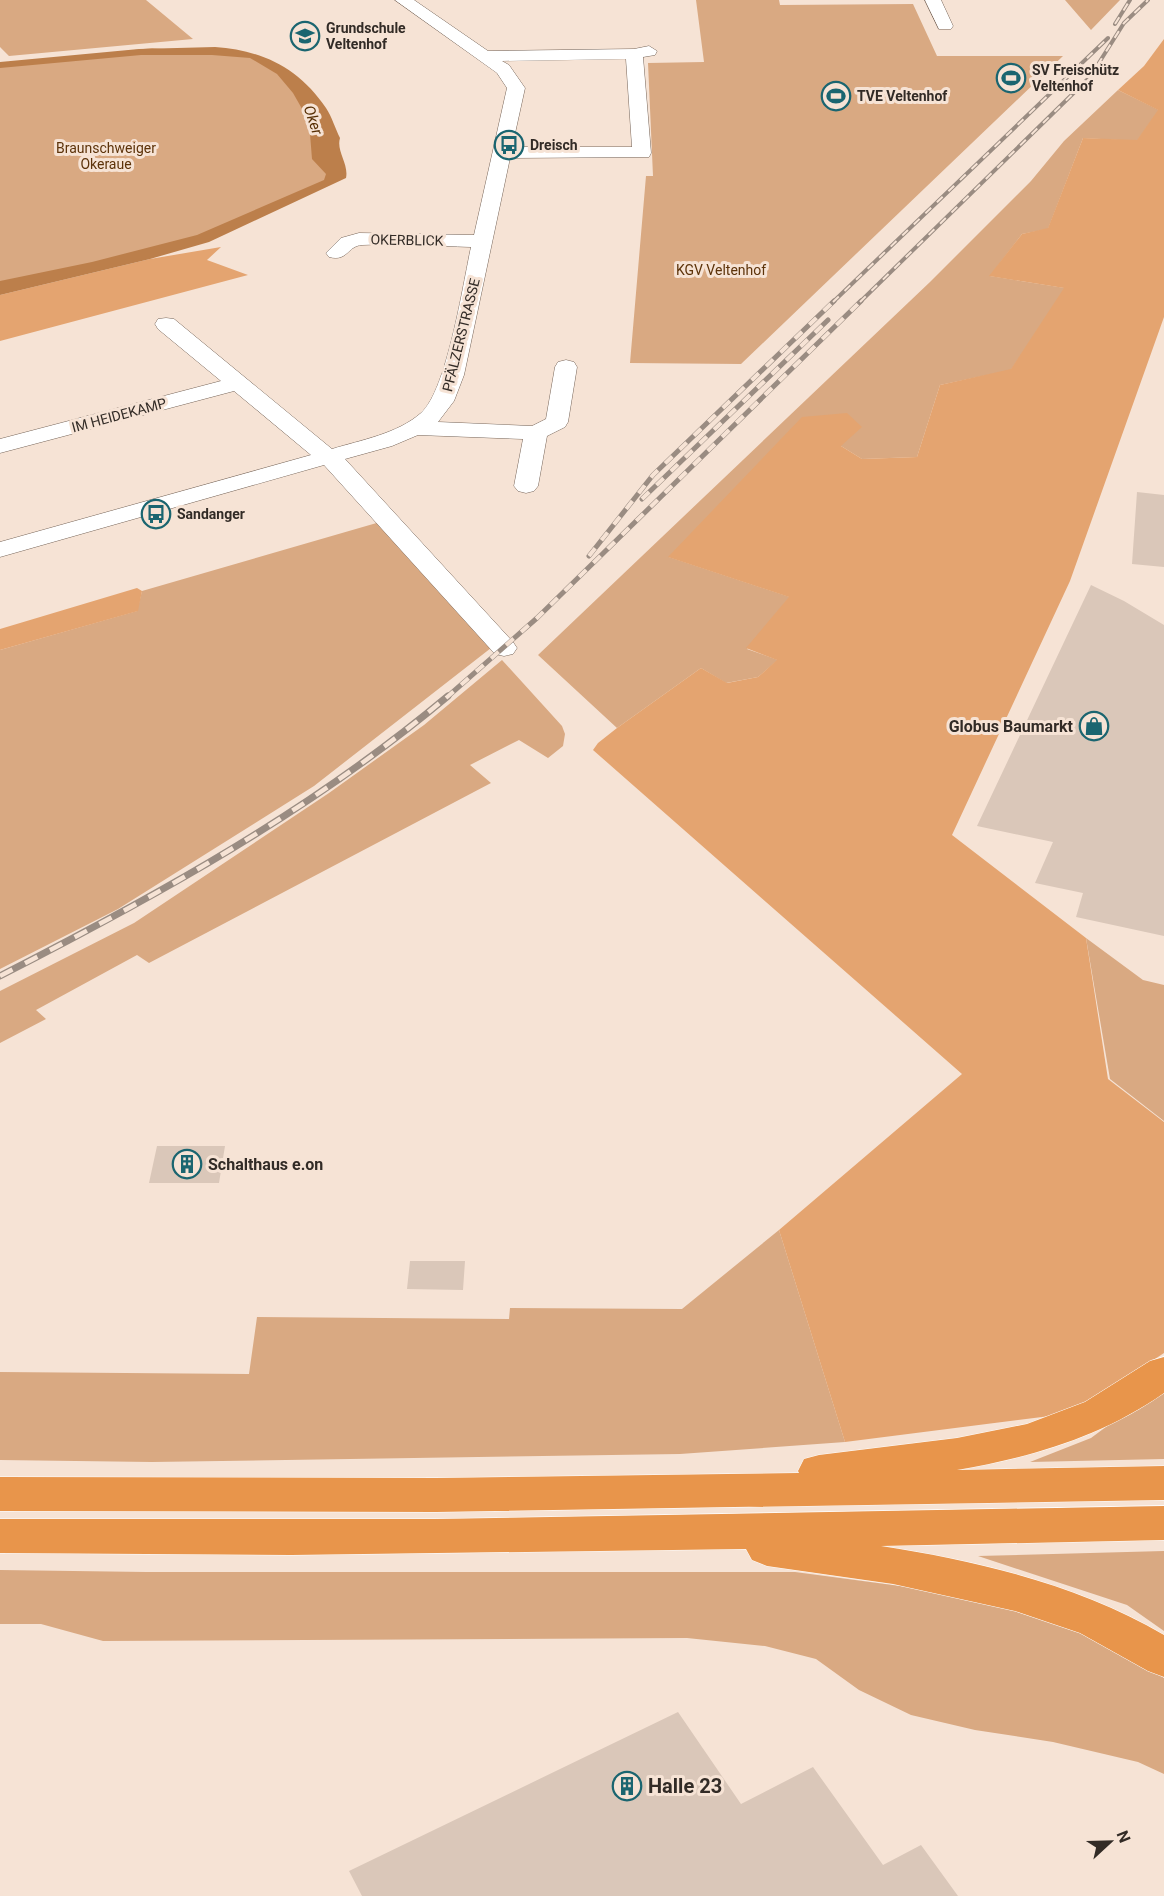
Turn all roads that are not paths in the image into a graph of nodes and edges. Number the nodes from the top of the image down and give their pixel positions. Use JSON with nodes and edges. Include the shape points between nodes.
{"nodes":[{"id":1,"x":403,"y":0,"type":"edge"},
{"id":2,"x":933,"y":0,"type":"edge"},
{"id":3,"x":945,"y":26,"type":"dead end"},
{"id":4,"x":485,"y":56,"type":"junction"},
{"id":5,"x":502,"y":152,"type":"junction"},
{"id":6,"x":483,"y":242,"type":"junction"},
{"id":7,"x":336,"y":253,"type":"dead end"},
{"id":8,"x":166,"y":324,"type":"dead end"},
{"id":9,"x":566,"y":367,"type":"dead end"},
{"id":10,"x":238,"y":383,"type":"junction"},
{"id":11,"x":416,"y":428,"type":"junction"},
{"id":12,"x":536,"y":434,"type":"junction"},
{"id":13,"x":0,"y":446,"type":"edge"},
{"id":14,"x":329,"y":458,"type":"junction"},
{"id":15,"x":526,"y":486,"type":"dead end"},
{"id":16,"x":0,"y":550,"type":"edge"},
{"id":17,"x":504,"y":648,"type":"dead end"},
{"id":18,"x":1164,"y":1372,"type":"edge"},
{"id":19,"x":1164,"y":1483,"type":"edge"},
{"id":20,"x":649,"y":1492,"type":"junction"},
{"id":21,"x":0,"y":1494,"type":"edge"},
{"id":22,"x":1164,"y":1523,"type":"edge"},
{"id":23,"x":655,"y":1533,"type":"junction"},
{"id":24,"x":0,"y":1536,"type":"edge"},
{"id":25,"x":1164,"y":1658,"type":"edge"}],
"edges":[{"from":1,"to":4,"type":"street","name":"PFÄLZERSTRASSE"},
{"from":2,"to":3,"type":"street"},
{"from":4,"to":5,"type":"street","name":"PFÄLZERSTRASSE","via":[[509,76],[516,88]]},
{"from":4,"to":5,"type":"street","via":[[642,52],[642,153]]},
{"from":5,"to":6,"type":"street","name":"PFÄLZERSTRASSE"},
{"from":6,"to":7,"type":"street","name":"OKERBLICK","via":[[359,239],[348,242]]},
{"from":6,"to":11,"type":"street","name":"PFÄLZERSTRASSE","via":[[448,391],[436,412]]},
{"from":8,"to":10,"type":"street"},
{"from":9,"to":12,"type":"street","via":[[557,423]]},
{"from":10,"to":13,"type":"street","name":"IM HEIDEKAMP"},
{"from":10,"to":14,"type":"street"},
{"from":11,"to":12,"type":"street"},
{"from":11,"to":14,"type":"street","name":"PFÄLZERSTRASSE"},
{"from":12,"to":15,"type":"street"},
{"from":14,"to":16,"type":"street","name":"PFÄLZERSTRASSE"},
{"from":14,"to":17,"type":"street"},
{"from":18,"to":20,"type":"highway","via":[[1089,1419],[1030,1439],[946,1455]]},
{"from":19,"to":20,"type":"highway"},
{"from":20,"to":21,"type":"highway"},
{"from":22,"to":23,"type":"highway"},
{"from":23,"to":24,"type":"highway"},
{"from":23,"to":25,"type":"highway","via":[[874,1561],[1008,1589],[1099,1621]]}]}
